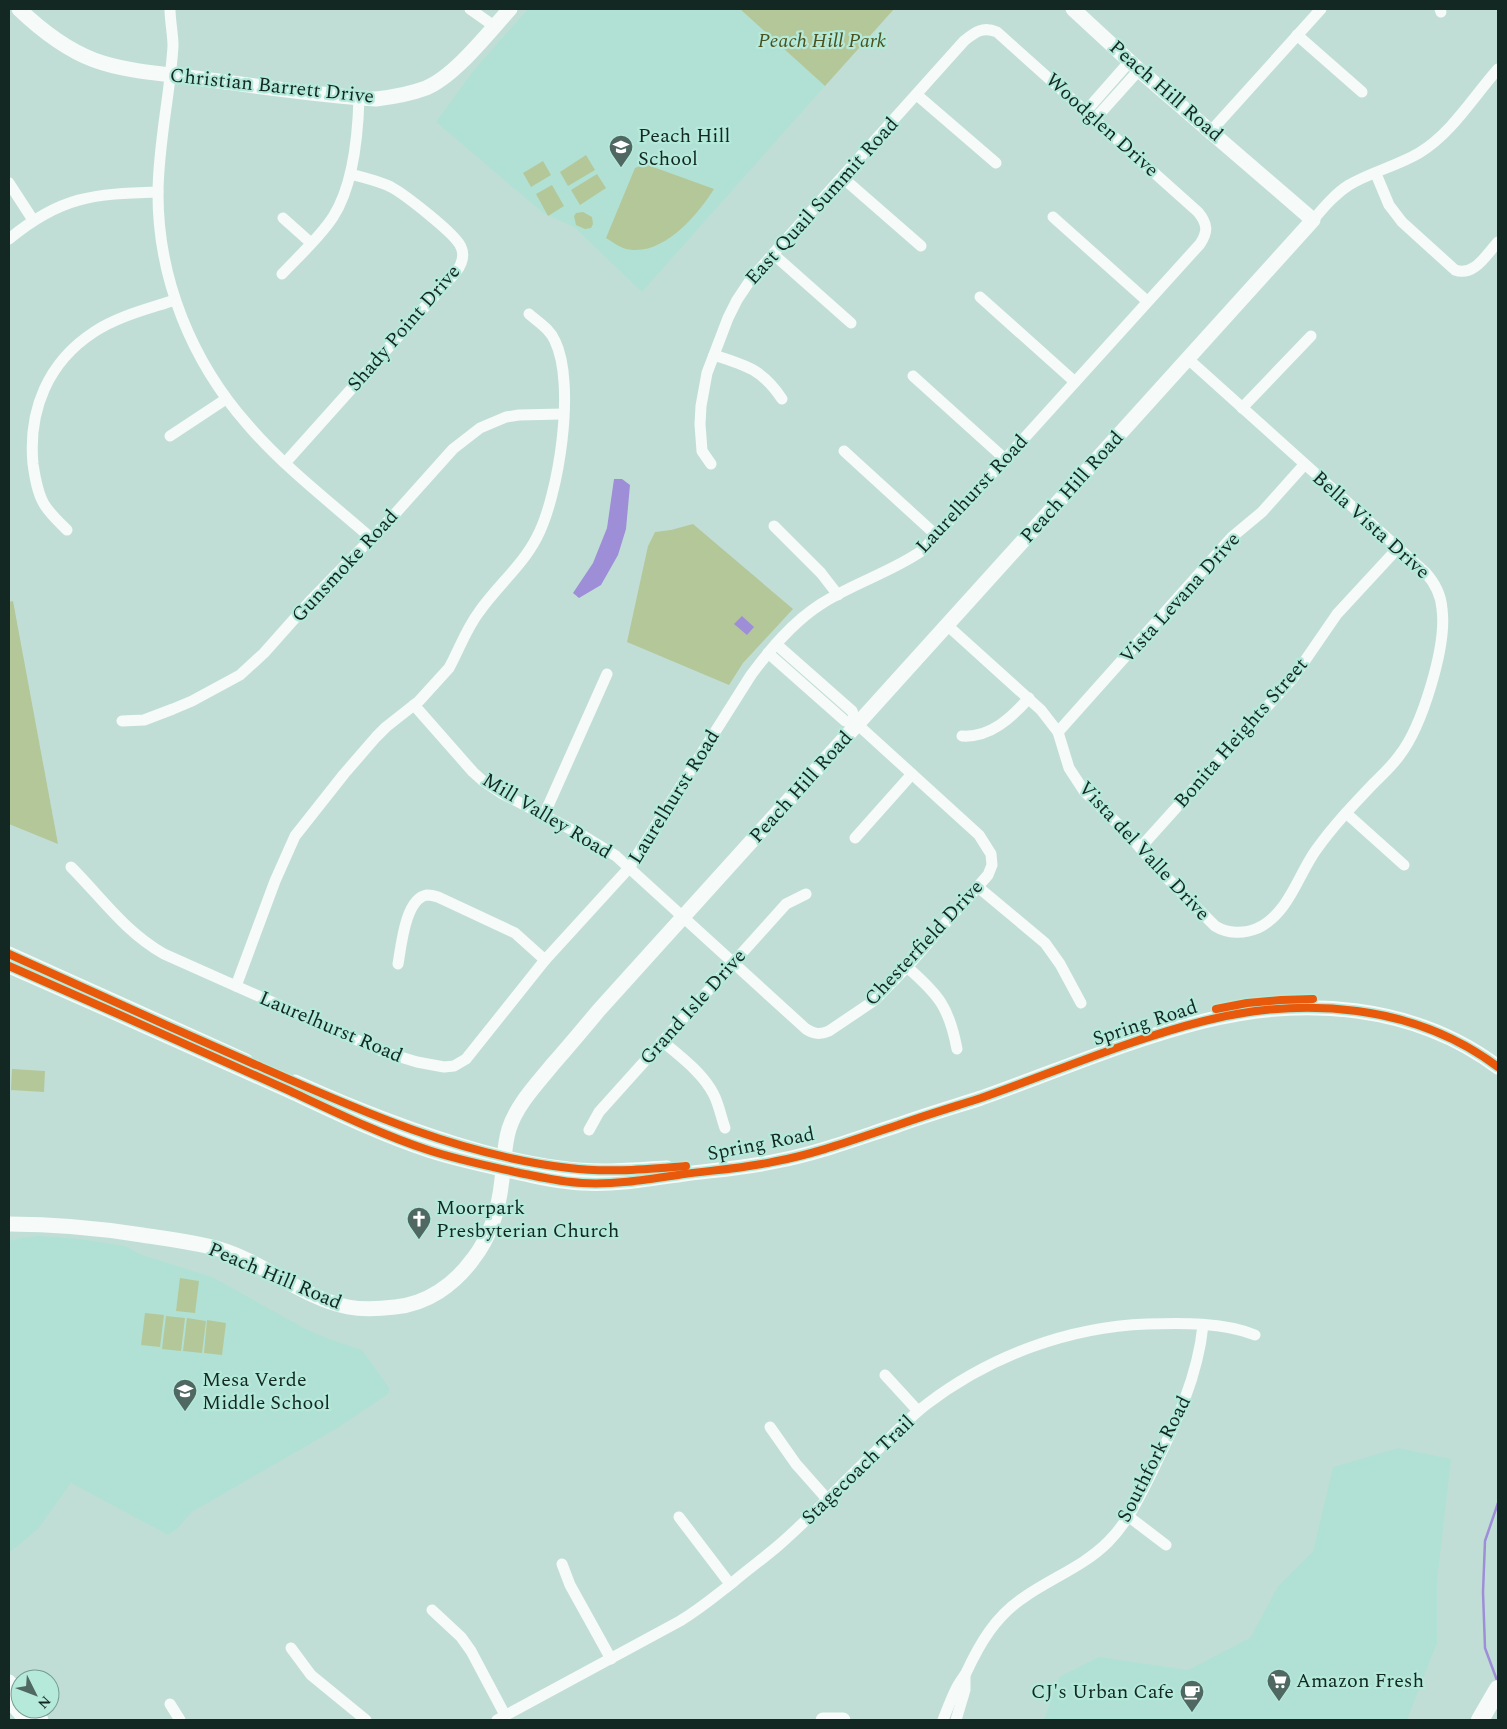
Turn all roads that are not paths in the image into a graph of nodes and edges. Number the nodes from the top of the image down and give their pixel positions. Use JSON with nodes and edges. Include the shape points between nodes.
{"nodes":[{"id":1,"x":19,"y":9,"type":"edge"},
{"id":2,"x":170,"y":9,"type":"edge"},
{"id":3,"x":470,"y":9,"type":"edge"},
{"id":4,"x":510,"y":9,"type":"edge"},
{"id":5,"x":1073,"y":9,"type":"edge"},
{"id":6,"x":1321,"y":9,"type":"edge"},
{"id":7,"x":494,"y":26,"type":"junction"},
{"id":8,"x":990,"y":29,"type":"joint"},
{"id":9,"x":1297,"y":35,"type":"junction"},
{"id":10,"x":1135,"y":65,"type":"junction"},
{"id":11,"x":1498,"y":69,"type":"edge"},
{"id":12,"x":170,"y":75,"type":"junction"},
{"id":13,"x":1362,"y":92,"type":"dead end"},
{"id":14,"x":917,"y":95,"type":"junction"},
{"id":15,"x":359,"y":98,"type":"junction"},
{"id":16,"x":1086,"y":111,"type":"junction"},
{"id":17,"x":1095,"y":119,"type":"junction"},
{"id":18,"x":1211,"y":131,"type":"junction"},
{"id":19,"x":996,"y":164,"type":"dead end"},
{"id":20,"x":351,"y":174,"type":"junction"},
{"id":21,"x":1376,"y":174,"type":"junction"},
{"id":22,"x":843,"y":178,"type":"junction"},
{"id":23,"x":9,"y":183,"type":"edge"},
{"id":24,"x":158,"y":192,"type":"junction"},
{"id":25,"x":1053,"y":217,"type":"dead end"},
{"id":26,"x":283,"y":218,"type":"dead end"},
{"id":27,"x":33,"y":220,"type":"junction"},
{"id":28,"x":1313,"y":220,"type":"junction"},
{"id":29,"x":1206,"y":228,"type":"joint"},
{"id":30,"x":9,"y":239,"type":"edge"},
{"id":31,"x":1498,"y":242,"type":"edge"},
{"id":32,"x":311,"y":243,"type":"junction"},
{"id":33,"x":922,"y":246,"type":"dead end"},
{"id":34,"x":774,"y":254,"type":"junction"},
{"id":35,"x":282,"y":274,"type":"dead end"},
{"id":36,"x":980,"y":297,"type":"dead end"},
{"id":37,"x":175,"y":300,"type":"junction"},
{"id":38,"x":1147,"y":301,"type":"junction"},
{"id":39,"x":528,"y":314,"type":"dead end"},
{"id":40,"x":851,"y":322,"type":"dead end"},
{"id":41,"x":1311,"y":336,"type":"dead end"},
{"id":42,"x":714,"y":355,"type":"junction"},
{"id":43,"x":1187,"y":358,"type":"junction"},
{"id":44,"x":913,"y":376,"type":"dead end"},
{"id":45,"x":1075,"y":382,"type":"junction"},
{"id":46,"x":226,"y":399,"type":"junction"},
{"id":47,"x":782,"y":399,"type":"dead end"},
{"id":48,"x":1242,"y":408,"type":"junction"},
{"id":49,"x":563,"y":414,"type":"junction"},
{"id":50,"x":170,"y":436,"type":"dead end"},
{"id":51,"x":844,"y":451,"type":"dead end"},
{"id":52,"x":1005,"y":459,"type":"junction"},
{"id":53,"x":285,"y":463,"type":"junction"},
{"id":54,"x":711,"y":464,"type":"dead end"},
{"id":55,"x":1304,"y":465,"type":"junction"},
{"id":56,"x":774,"y":526,"type":"dead end"},
{"id":57,"x":67,"y":530,"type":"dead end"},
{"id":58,"x":936,"y":535,"type":"junction"},
{"id":59,"x":371,"y":538,"type":"junction"},
{"id":60,"x":1398,"y":548,"type":"junction"},
{"id":61,"x":838,"y":595,"type":"junction"},
{"id":62,"x":948,"y":626,"type":"junction"},
{"id":63,"x":776,"y":644,"type":"junction"},
{"id":64,"x":768,"y":653,"type":"junction"},
{"id":65,"x":608,"y":674,"type":"dead end"},
{"id":66,"x":1029,"y":698,"type":"junction"},
{"id":67,"x":414,"y":705,"type":"junction"},
{"id":68,"x":122,"y":720,"type":"dead end"},
{"id":69,"x":857,"y":724,"type":"junction"},
{"id":70,"x":1058,"y":732,"type":"junction"},
{"id":71,"x":962,"y":736,"type":"dead end"},
{"id":72,"x":912,"y":774,"type":"junction"},
{"id":73,"x":1346,"y":813,"type":"junction"},
{"id":74,"x":544,"y":815,"type":"junction"},
{"id":75,"x":855,"y":838,"type":"dead end"},
{"id":76,"x":1140,"y":848,"type":"junction"},
{"id":77,"x":1404,"y":865,"type":"dead end"},
{"id":78,"x":71,"y":867,"type":"dead end"},
{"id":79,"x":629,"y":868,"type":"junction"},
{"id":80,"x":978,"y":887,"type":"junction"},
{"id":81,"x":806,"y":894,"type":"dead end"},
{"id":82,"x":1284,"y":905,"type":"joint"},
{"id":83,"x":684,"y":918,"type":"junction"},
{"id":84,"x":9,"y":954,"type":"edge"},
{"id":85,"x":545,"y":960,"type":"junction"},
{"id":86,"x":733,"y":963,"type":"junction"},
{"id":87,"x":398,"y":964,"type":"dead end"},
{"id":88,"x":9,"y":966,"type":"edge"},
{"id":89,"x":907,"y":967,"type":"junction"},
{"id":90,"x":236,"y":986,"type":"junction"},
{"id":91,"x":1081,"y":1003,"type":"dead end"},
{"id":92,"x":823,"y":1034,"type":"joint"},
{"id":93,"x":662,"y":1041,"type":"junction"},
{"id":94,"x":957,"y":1050,"type":"dead end"},
{"id":95,"x":1498,"y":1058,"type":"edge"},
{"id":96,"x":1498,"y":1068,"type":"edge"},
{"id":97,"x":725,"y":1128,"type":"dead end"},
{"id":98,"x":589,"y":1130,"type":"dead end"},
{"id":99,"x":504,"y":1164,"type":"junction"},
{"id":100,"x":9,"y":1224,"type":"edge"},
{"id":101,"x":1203,"y":1325,"type":"junction"},
{"id":102,"x":1255,"y":1335,"type":"dead end"},
{"id":103,"x":885,"y":1375,"type":"dead end"},
{"id":104,"x":918,"y":1411,"type":"junction"},
{"id":105,"x":770,"y":1427,"type":"dead end"},
{"id":106,"x":827,"y":1499,"type":"junction"},
{"id":107,"x":1128,"y":1516,"type":"junction"},
{"id":108,"x":679,"y":1517,"type":"dead end"},
{"id":109,"x":1166,"y":1545,"type":"dead end"},
{"id":110,"x":562,"y":1564,"type":"dead end"},
{"id":111,"x":730,"y":1584,"type":"junction"},
{"id":112,"x":432,"y":1610,"type":"dead end"},
{"id":113,"x":291,"y":1648,"type":"dead end"},
{"id":114,"x":611,"y":1659,"type":"junction"},
{"id":115,"x":966,"y":1674,"type":"junction"},
{"id":116,"x":1498,"y":1689,"type":"edge"},
{"id":117,"x":170,"y":1704,"type":"dead end"},
{"id":118,"x":1484,"y":1712,"type":"edge"},
{"id":119,"x":501,"y":1718,"type":"edge"},
{"id":120,"x":180,"y":1720,"type":"edge"},
{"id":121,"x":366,"y":1720,"type":"edge"},
{"id":122,"x":823,"y":1720,"type":"edge"},
{"id":123,"x":843,"y":1720,"type":"edge"},
{"id":124,"x":943,"y":1720,"type":"edge"},
{"id":125,"x":956,"y":1720,"type":"edge"}],
"edges":[{"from":1,"to":12,"type":"main road","name":"Christian Barrett Drive","via":[[50,36],[74,51],[116,66]]},
{"from":2,"to":12,"type":"street","via":[[173,46]]},
{"from":3,"to":7,"type":"street"},
{"from":4,"to":7,"type":"main road","name":"Christian Barrett Drive"},
{"from":5,"to":10,"type":"main road","name":"Peach Hill Road"},
{"from":6,"to":9,"type":"street"},
{"from":7,"to":15,"type":"main road","name":"Christian Barrett Drive","via":[[445,76],[427,88],[398,96]]},
{"from":8,"to":14,"type":"street","name":"East Quail Summit Road","via":[[979,30],[964,41]]},
{"from":8,"to":16,"type":"street","name":"Woodglen Drive","via":[[1018,49]]},
{"from":9,"to":13,"type":"street"},
{"from":9,"to":18,"type":"street"},
{"from":10,"to":16,"type":"street"},
{"from":10,"to":17,"type":"street"},
{"from":10,"to":18,"type":"main road","name":"Peach Hill Road"},
{"from":11,"to":21,"type":"street","via":[[1448,130],[1432,144]]},
{"from":12,"to":15,"type":"main road","name":"Christian Barrett Drive"},
{"from":12,"to":24,"type":"street","via":[[159,156]]},
{"from":14,"to":19,"type":"street"},
{"from":14,"to":22,"type":"street","name":"East Quail Summit Road"},
{"from":15,"to":20,"type":"street"},
{"from":16,"to":17,"type":"street","name":"Woodglen Drive"},
{"from":17,"to":29,"type":"street","name":"Woodglen Drive","via":[[1198,212]]},
{"from":18,"to":28,"type":"main road","name":"Peach Hill Road"},
{"from":20,"to":32,"type":"street","via":[[333,218]]},
{"from":20,"to":53,"type":"street","name":"Shady Point Drive","via":[[388,186],[414,203],[460,245],[462,262]]},
{"from":21,"to":28,"type":"street","via":[[1349,186],[1331,199]]},
{"from":21,"to":31,"type":"street","via":[[1389,206],[1449,266],[1462,272],[1474,268]]},
{"from":22,"to":33,"type":"street"},
{"from":22,"to":34,"type":"street","name":"East Quail Summit Road"},
{"from":23,"to":27,"type":"street"},
{"from":24,"to":27,"type":"street","via":[[94,195],[52,209]]},
{"from":24,"to":37,"type":"street","via":[[160,229]]},
{"from":25,"to":38,"type":"street"},
{"from":26,"to":32,"type":"street"},
{"from":27,"to":30,"type":"street"},
{"from":28,"to":43,"type":"main road","name":"Peach Hill Road"},
{"from":29,"to":38,"type":"street","name":"Laurelhurst Road","via":[[1200,244]]},
{"from":32,"to":35,"type":"street"},
{"from":34,"to":40,"type":"street"},
{"from":34,"to":42,"type":"street","name":"East Quail Summit Road","via":[[740,295]]},
{"from":36,"to":45,"type":"street"},
{"from":37,"to":46,"type":"street","via":[[200,356]]},
{"from":37,"to":57,"type":"street","via":[[129,315],[92,333],[65,356],[45,387],[35,412],[34,469],[44,504]]},
{"from":38,"to":45,"type":"street","name":"Laurelhurst Road"},
{"from":39,"to":49,"type":"street","via":[[549,331],[560,351],[565,385]]},
{"from":41,"to":48,"type":"street"},
{"from":42,"to":47,"type":"street","via":[[752,368],[774,387]]},
{"from":42,"to":54,"type":"street","name":"East Quail Summit Road","via":[[705,384],[700,424],[702,451]]},
{"from":43,"to":48,"type":"street","name":"Bella Vista Drive"},
{"from":43,"to":62,"type":"main road","name":"Peach Hill Road"},
{"from":44,"to":52,"type":"street"},
{"from":45,"to":52,"type":"street","name":"Laurelhurst Road"},
{"from":46,"to":50,"type":"street"},
{"from":46,"to":53,"type":"street"},
{"from":48,"to":55,"type":"street","name":"Bella Vista Drive"},
{"from":49,"to":59,"type":"street","name":"Gunsmoke Road","via":[[506,417],[480,428],[453,449]]},
{"from":49,"to":67,"type":"street","via":[[552,497],[537,538],[478,614],[448,668]]},
{"from":51,"to":58,"type":"street"},
{"from":52,"to":58,"type":"street","name":"Laurelhurst Road"},
{"from":53,"to":59,"type":"street"},
{"from":55,"to":60,"type":"street","name":"Bella Vista Drive"},
{"from":55,"to":70,"type":"street","name":"Vista Levana Drive","via":[[1262,512],[1232,537]]},
{"from":56,"to":61,"type":"street"},
{"from":58,"to":61,"type":"street","name":"Laurelhurst Road","via":[[908,561]]},
{"from":59,"to":68,"type":"street","name":"Gunsmoke Road","via":[[240,675],[174,709],[144,720]]},
{"from":60,"to":73,"type":"street","name":"Bella Vista Drive","via":[[1425,572],[1437,588],[1442,610],[1440,643],[1434,673],[1411,739],[1399,757]]},
{"from":60,"to":76,"type":"street","name":"Bonita Heights Street","via":[[1337,614],[1294,678]]},
{"from":61,"to":63,"type":"street","name":"Laurelhurst Road","via":[[807,614]]},
{"from":62,"to":66,"type":"street","name":"Vista del Valle Drive"},
{"from":62,"to":69,"type":"main road","name":"Peach Hill Road"},
{"from":63,"to":64,"type":"street","name":"Laurelhurst Road"},
{"from":63,"to":69,"type":"street","via":[[852,711]]},
{"from":64,"to":69,"type":"street","via":[[844,721]]},
{"from":64,"to":79,"type":"street","name":"Laurelhurst Road"},
{"from":65,"to":74,"type":"street"},
{"from":66,"to":70,"type":"street","name":"Vista del Valle Drive"},
{"from":66,"to":71,"type":"street","via":[[993,729],[982,735]]},
{"from":67,"to":74,"type":"street","name":"Mill Valley Road","via":[[483,781]]},
{"from":67,"to":90,"type":"street","via":[[376,737],[295,836]]},
{"from":69,"to":72,"type":"street"},
{"from":69,"to":83,"type":"main road","name":"Peach Hill Road"},
{"from":70,"to":76,"type":"street","name":"Vista del Valle Drive","via":[[1069,768],[1079,785]]},
{"from":72,"to":75,"type":"street"},
{"from":72,"to":80,"type":"street","name":"Chesterfield Drive","via":[[989,848],[990,872]]},
{"from":73,"to":77,"type":"street"},
{"from":73,"to":82,"type":"street","name":"Bella Vista Drive","via":[[1316,850]]},
{"from":74,"to":79,"type":"street","name":"Mill Valley Road","via":[[608,850]]},
{"from":76,"to":82,"type":"street","name":"Vista del Valle Drive","via":[[1221,930],[1237,933],[1258,928]]},
{"from":78,"to":90,"type":"street","name":"Laurelhurst Road","via":[[111,912],[149,946]]},
{"from":79,"to":83,"type":"street","name":"Mill Valley Road"},
{"from":79,"to":85,"type":"street","name":"Laurelhurst Road"},
{"from":80,"to":89,"type":"street","name":"Chesterfield Drive"},
{"from":80,"to":91,"type":"street","via":[[1045,943]]},
{"from":81,"to":86,"type":"street","name":"Grand Isle Drive","via":[[786,904]]},
{"from":83,"to":86,"type":"street","name":"Mill Valley Road"},
{"from":83,"to":99,"type":"main road","name":"Peach Hill Road","via":[[599,1010],[522,1102],[509,1129]]},
{"from":84,"to":99,"type":"main road","name":"Spring Road","via":[[365,1113]]},
{"from":85,"to":87,"type":"street","via":[[515,933],[426,895],[417,902],[408,917]]},
{"from":85,"to":90,"type":"street","name":"Laurelhurst Road","via":[[466,1059],[444,1067],[384,1052]]},
{"from":86,"to":92,"type":"street","name":"Mill Valley Road","via":[[806,1029]]},
{"from":86,"to":93,"type":"street","name":"Grand Isle Drive"},
{"from":88,"to":99,"type":"main road","name":"Spring Road","via":[[380,1132],[440,1154]]},
{"from":89,"to":92,"type":"street","name":"Chesterfield Drive","via":[[875,1000]]},
{"from":89,"to":94,"type":"street","via":[[942,1002],[951,1021]]},
{"from":93,"to":97,"type":"street","via":[[708,1086]]},
{"from":93,"to":98,"type":"street","name":"Grand Isle Drive","via":[[599,1112]]},
{"from":95,"to":99,"type":"main road","name":"Spring Road","via":[[1448,1028],[1387,1008],[1320,1000],[1246,1003],[1159,1026],[950,1101],[791,1152],[715,1164],[602,1171]]},
{"from":96,"to":99,"type":"main road","name":"Spring Road","via":[[1449,1038],[1414,1023],[1382,1015],[1328,1008],[1256,1011],[1174,1029],[864,1137],[777,1161],[602,1183],[561,1181]]},
{"from":99,"to":100,"type":"main road","name":"Peach Hill Road","via":[[498,1209],[488,1236],[473,1259],[441,1291],[401,1307],[365,1309],[333,1303],[230,1252],[192,1242],[47,1224]]},
{"from":101,"to":102,"type":"street","name":"Stagecoach Trail"},
{"from":101,"to":104,"type":"street","name":"Stagecoach Trail","via":[[1134,1325],[1054,1339],[978,1371]]},
{"from":101,"to":107,"type":"street","name":"Southfork Road","via":[[1188,1392],[1159,1458]]},
{"from":103,"to":104,"type":"street"},
{"from":104,"to":106,"type":"street","name":"Stagecoach Trail"},
{"from":105,"to":106,"type":"street","via":[[796,1464]]},
{"from":106,"to":111,"type":"street","name":"Stagecoach Trail","via":[[779,1545]]},
{"from":107,"to":109,"type":"street"},
{"from":107,"to":115,"type":"street","name":"Southfork Road","via":[[1108,1542],[1088,1560],[1030,1593],[1003,1614],[981,1643]]},
{"from":108,"to":111,"type":"street"},
{"from":110,"to":114,"type":"street","via":[[570,1585]]},
{"from":111,"to":114,"type":"street","name":"Stagecoach Trail","via":[[714,1599],[680,1621]]},
{"from":112,"to":119,"type":"street","via":[[471,1651]]},
{"from":113,"to":121,"type":"street","via":[[310,1675]]},
{"from":114,"to":119,"type":"street","name":"Stagecoach Trail"},
{"from":115,"to":124,"type":"street","name":"Southfork Road"},
{"from":115,"to":125,"type":"street","name":"Southfork Road"},
{"from":116,"to":118,"type":"main road"},
{"from":117,"to":120,"type":"street"},
{"from":122,"to":123,"type":"main road"}]}
